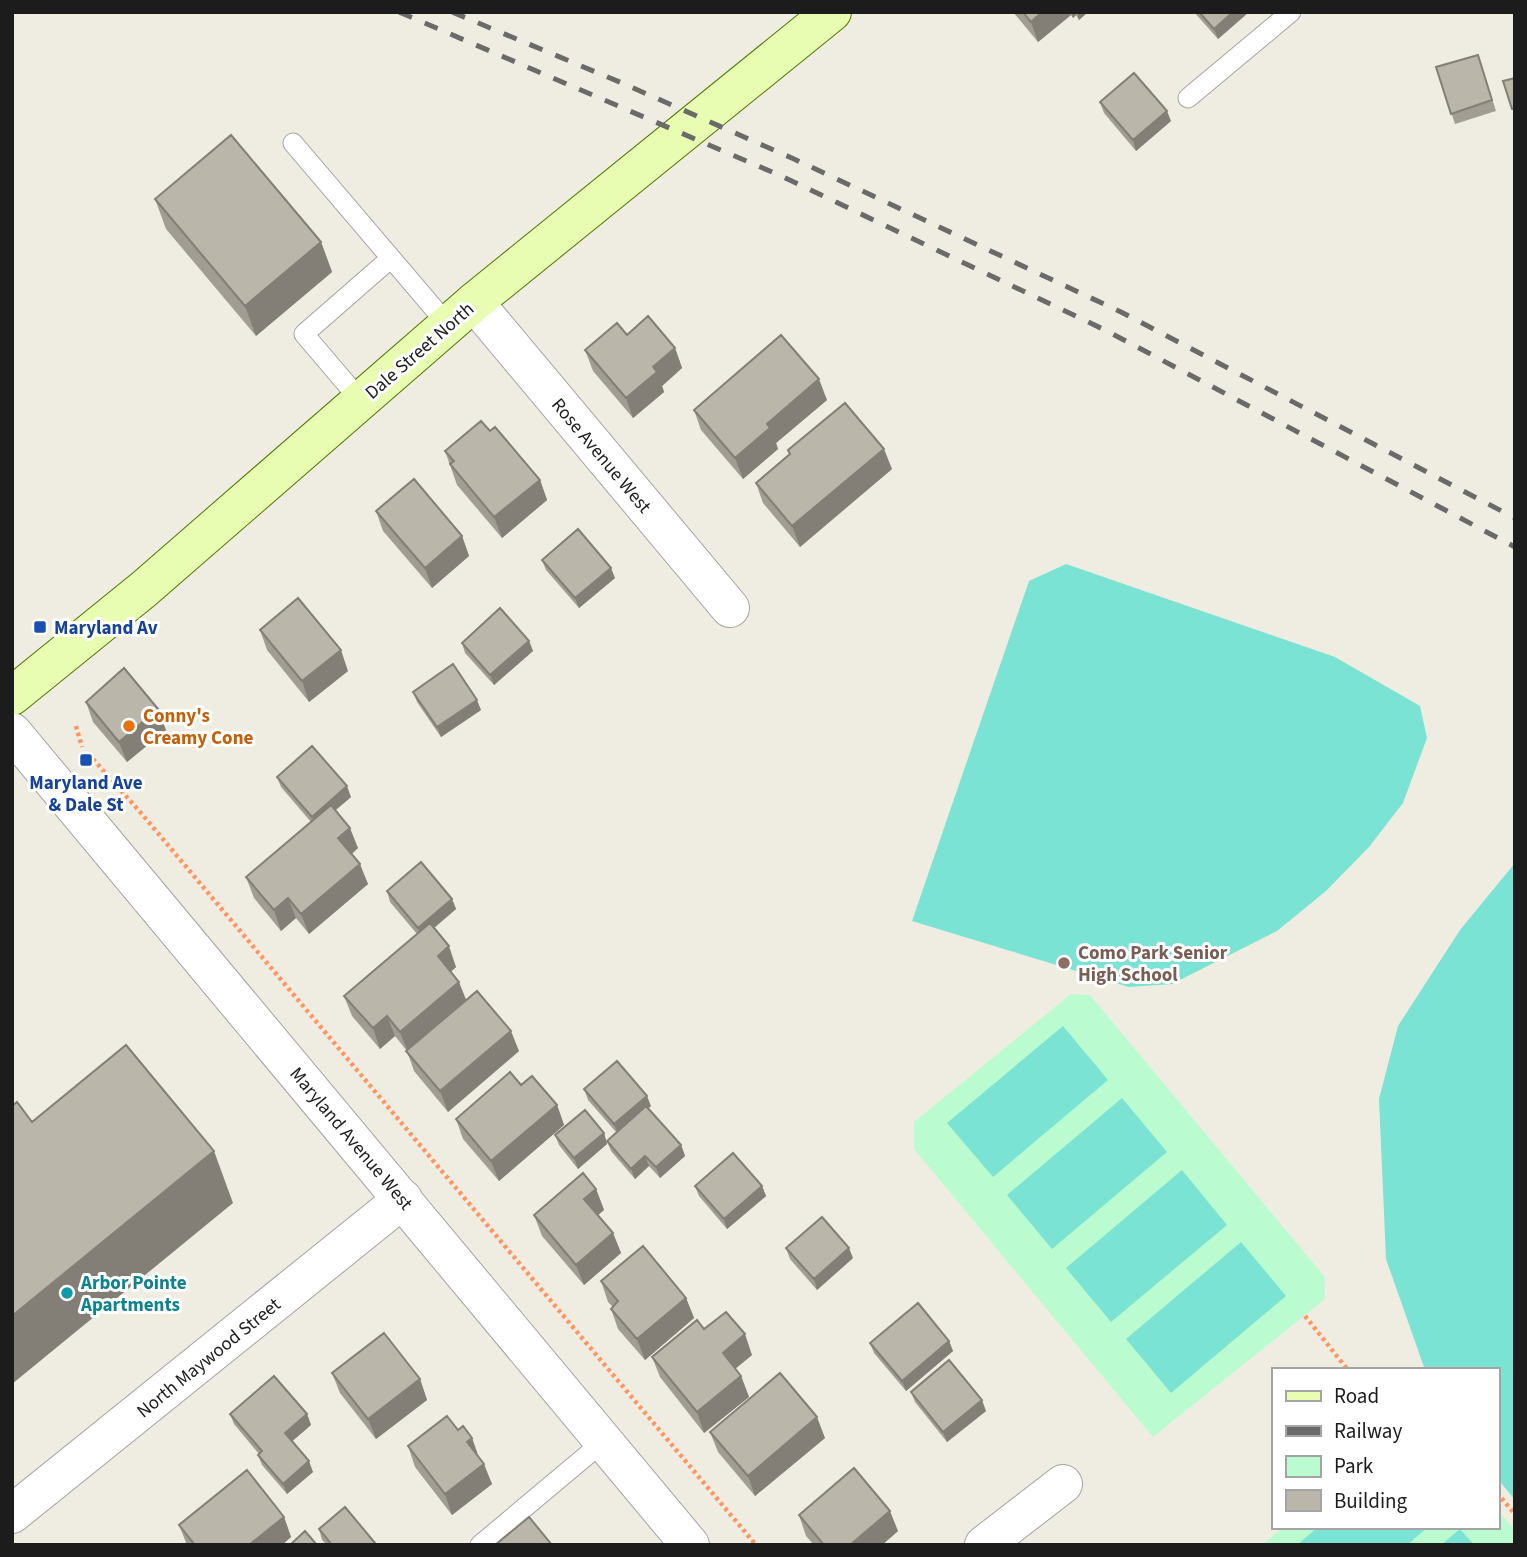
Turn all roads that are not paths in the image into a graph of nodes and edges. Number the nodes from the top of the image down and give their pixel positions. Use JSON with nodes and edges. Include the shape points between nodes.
{"nodes":[{"id":1,"x":1291,"y":12,"type":"edge"},
{"id":2,"x":812,"y":19,"type":"edge"},
{"id":3,"x":1188,"y":98,"type":"dead end"},
{"id":4,"x":293,"y":143,"type":"dead end"},
{"id":5,"x":391,"y":258,"type":"junction"},
{"id":6,"x":461,"y":313,"type":"junction"},
{"id":7,"x":360,"y":401,"type":"junction"},
{"id":8,"x":730,"y":608,"type":"dead end"},
{"id":9,"x":12,"y":696,"type":"edge"},
{"id":10,"x":12,"y":732,"type":"edge"},
{"id":11,"x":402,"y":1199,"type":"junction"},
{"id":12,"x":604,"y":1441,"type":"junction"},
{"id":13,"x":1063,"y":1484,"type":"dead end"},
{"id":14,"x":12,"y":1514,"type":"edge"},
{"id":15,"x":480,"y":1545,"type":"edge"},
{"id":16,"x":690,"y":1545,"type":"edge"},
{"id":17,"x":984,"y":1545,"type":"edge"}],
"edges":[{"from":1,"to":3,"type":"lane"},
{"from":2,"to":6,"type":"main road","name":"Dale Street North"},
{"from":4,"to":5,"type":"lane"},
{"from":5,"to":6,"type":"lane"},
{"from":5,"to":7,"type":"lane","via":[[304,334]]},
{"from":6,"to":7,"type":"main road","name":"Dale Street North"},
{"from":6,"to":8,"type":"street","name":"Rose Avenue West"},
{"from":7,"to":9,"type":"main road","name":"Dale Street North","via":[[144,589]]},
{"from":10,"to":11,"type":"street","name":"Maryland Avenue West"},
{"from":11,"to":12,"type":"street","name":"Maryland Avenue West"},
{"from":11,"to":14,"type":"street","name":"North Maywood Street"},
{"from":12,"to":15,"type":"lane"},
{"from":12,"to":16,"type":"street","name":"Maryland Avenue West"},
{"from":13,"to":17,"type":"street"}]}
